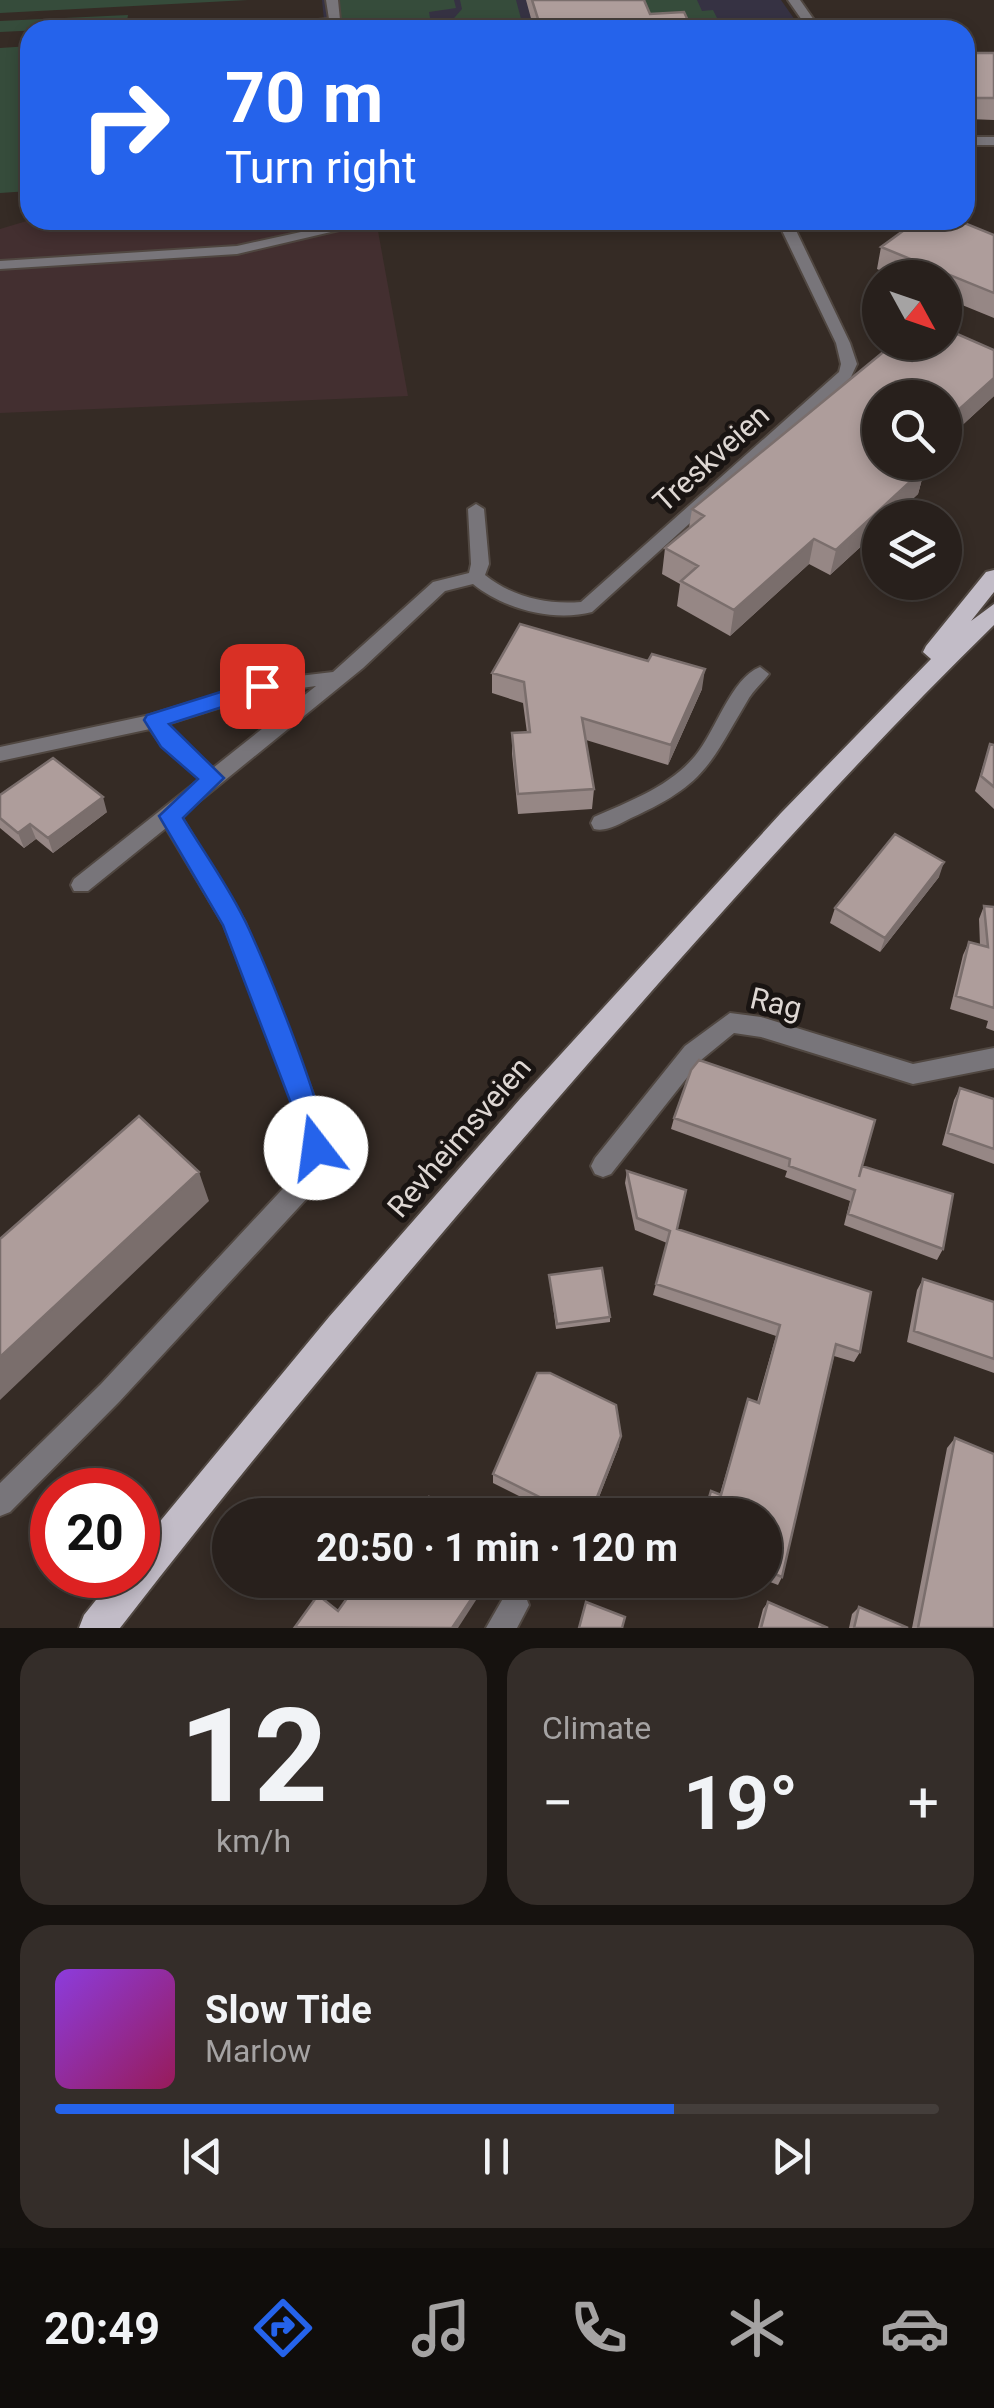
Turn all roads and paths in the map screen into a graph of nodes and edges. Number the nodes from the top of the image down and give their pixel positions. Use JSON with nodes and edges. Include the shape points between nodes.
{"nodes":[{"id":1,"x":329,"y":230,"type":"edge"},
{"id":2,"x":789,"y":230,"type":"edge"},
{"id":3,"x":0,"y":265,"type":"edge"},
{"id":4,"x":476,"y":509,"type":"dead end"},
{"id":5,"x":478,"y":570,"type":"junction"},
{"id":6,"x":994,"y":577,"type":"edge"},
{"id":7,"x":994,"y":612,"type":"edge"},
{"id":8,"x":760,"y":674,"type":"dead end"},
{"id":9,"x":336,"y":680,"type":"junction"},
{"id":10,"x":892,"y":708,"type":"junction"},
{"id":11,"x":155,"y":720,"type":"junction"},
{"id":12,"x":0,"y":754,"type":"edge"},
{"id":13,"x":213,"y":778,"type":"junction"},
{"id":14,"x":170,"y":816,"type":"junction"},
{"id":15,"x":601,"y":823,"type":"dead end"},
{"id":16,"x":80,"y":885,"type":"dead end"},
{"id":17,"x":994,"y":1058,"type":"edge"},
{"id":18,"x":603,"y":1166,"type":"dead end"},
{"id":19,"x":0,"y":1502,"type":"edge"},
{"id":20,"x":97,"y":1628,"type":"edge"}],
"edges":[{"from":1,"to":3,"type":"street","via":[[237,250]]},
{"from":2,"to":5,"type":"street","name":"Treskveien","via":[[842,343],[850,364],[846,374],[586,608],[563,611],[522,600],[488,588]]},
{"from":4,"to":5,"type":"street"},
{"from":5,"to":9,"type":"street","via":[[439,586]]},
{"from":6,"to":10,"type":"main road","name":"Revheimsveien"},
{"from":7,"to":10,"type":"main road","name":"Revheimsveien"},
{"from":8,"to":15,"type":"street","via":[[742,688],[727,724],[684,782]]},
{"from":9,"to":11,"type":"street","via":[[262,686]]},
{"from":9,"to":13,"type":"street"},
{"from":10,"to":20,"type":"main road","name":"Revheimsveien","via":[[430,1221]]},
{"from":11,"to":12,"type":"street"},
{"from":11,"to":13,"type":"street"},
{"from":13,"to":14,"type":"street"},
{"from":14,"to":16,"type":"street"},
{"from":14,"to":19,"type":"street","via":[[234,922],[316,1148],[301,1187]]},
{"from":17,"to":18,"type":"street","name":"Rag","via":[[913,1074],[730,1023],[693,1053]]}]}
